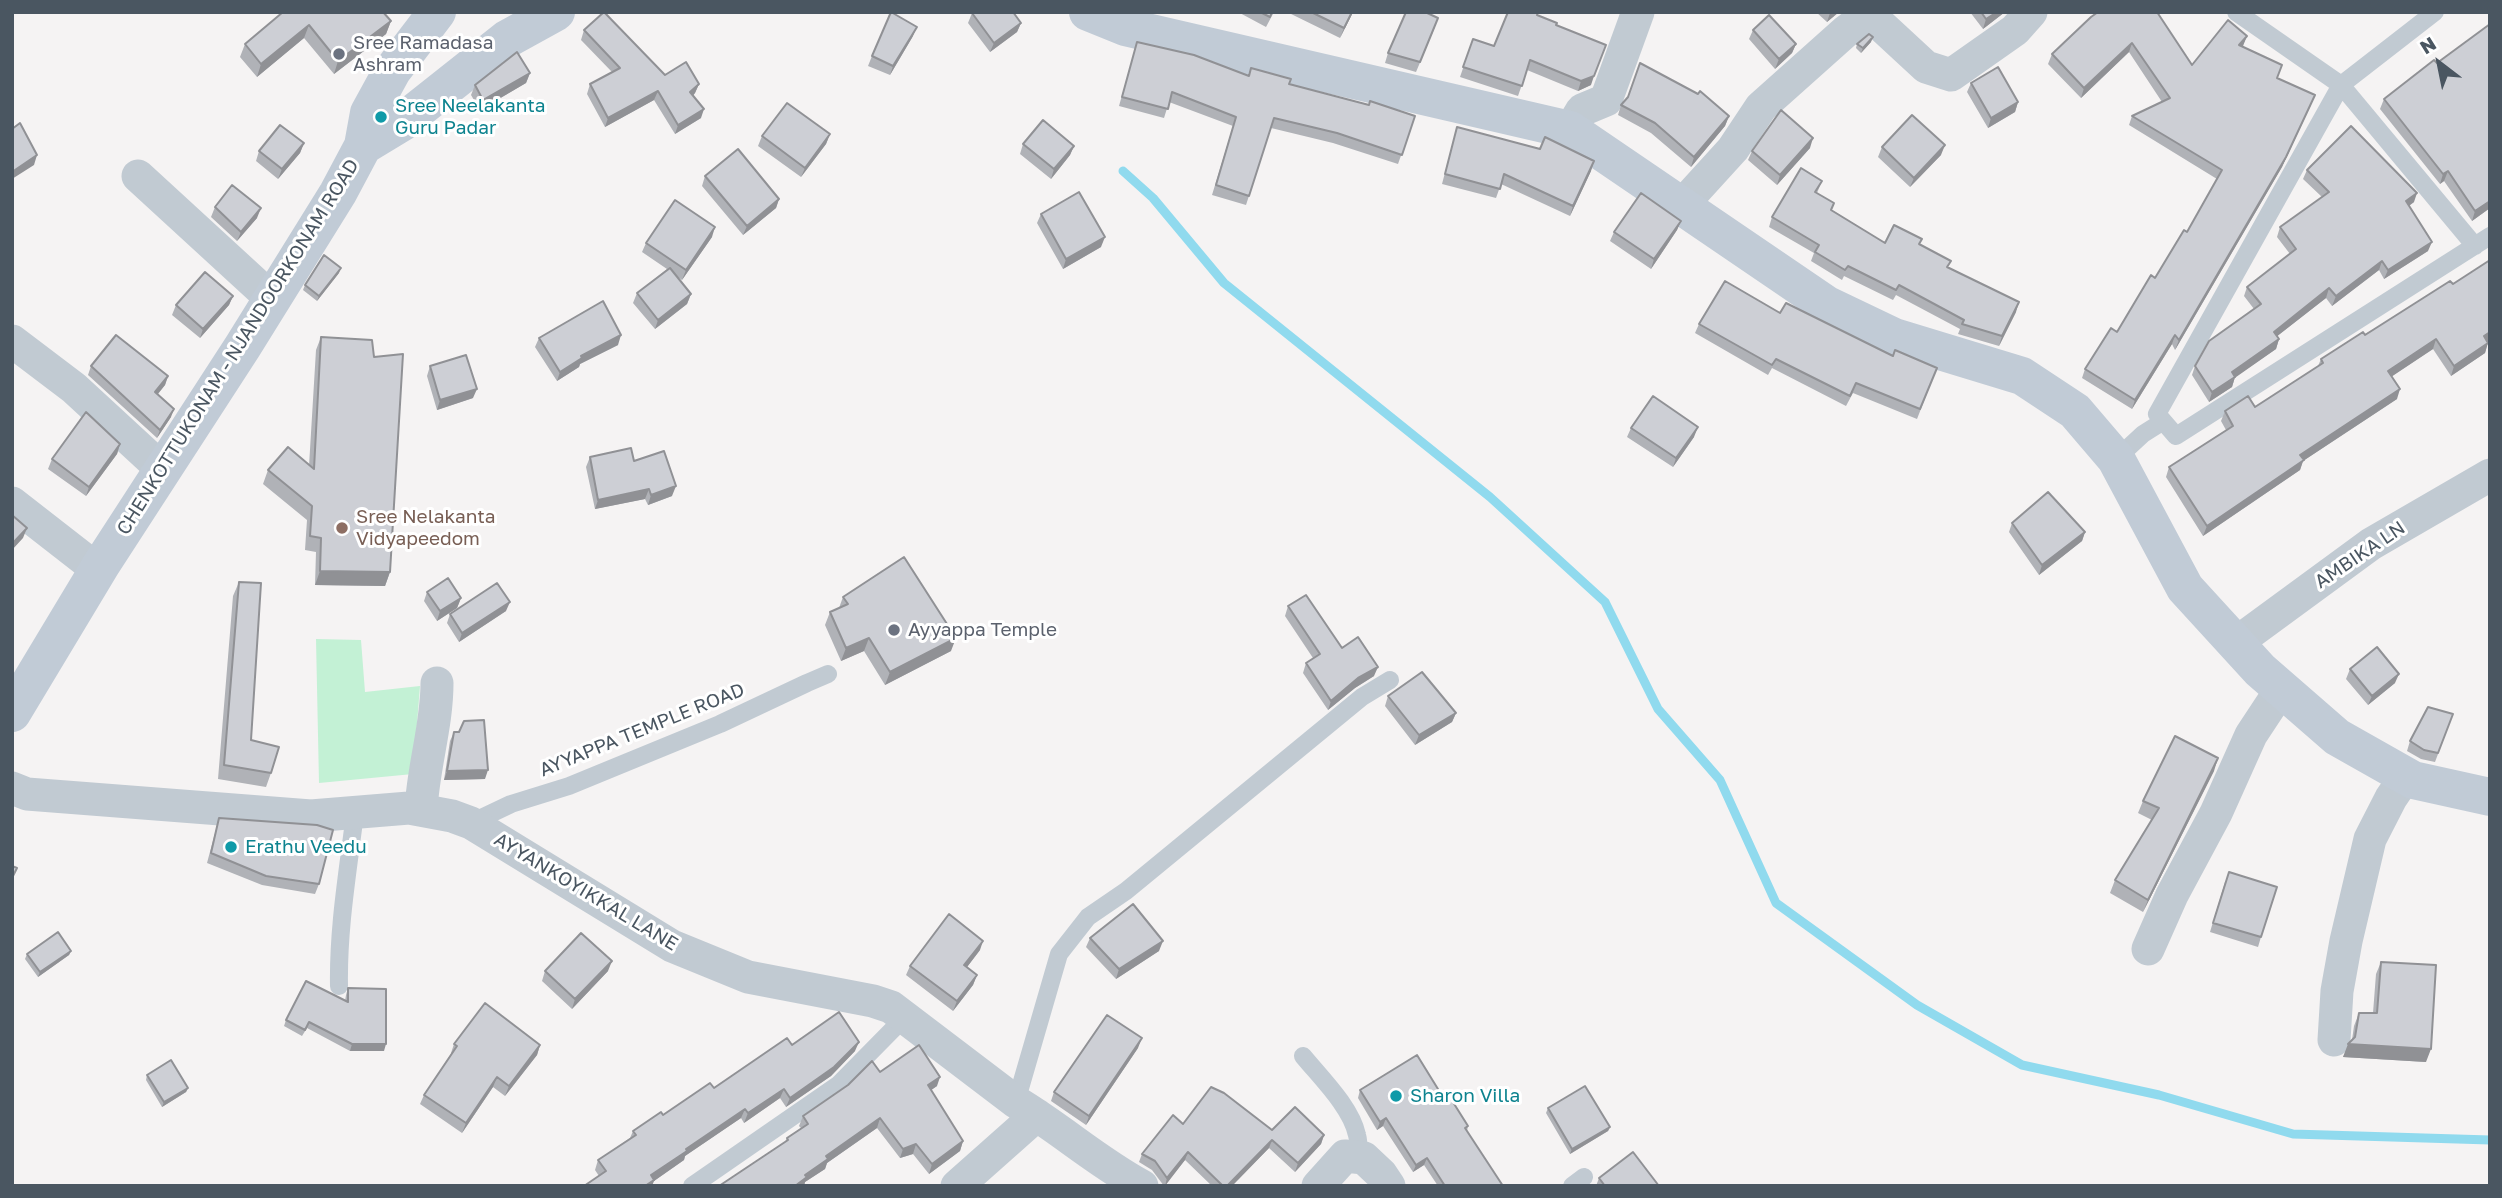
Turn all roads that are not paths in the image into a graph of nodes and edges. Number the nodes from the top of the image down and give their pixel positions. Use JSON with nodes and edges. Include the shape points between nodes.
{"nodes":[{"id":1,"x":436,"y":12,"type":"edge"},
{"id":2,"x":556,"y":12,"type":"edge"},
{"id":3,"x":1088,"y":12,"type":"edge"},
{"id":4,"x":1638,"y":12,"type":"edge"},
{"id":5,"x":2031,"y":12,"type":"edge"},
{"id":6,"x":2236,"y":12,"type":"edge"},
{"id":7,"x":2435,"y":12,"type":"edge"},
{"id":8,"x":2341,"y":85,"type":"junction"},
{"id":9,"x":1570,"y":130,"type":"junction"},
{"id":10,"x":363,"y":146,"type":"junction"},
{"id":11,"x":138,"y":176,"type":"dead end"},
{"id":12,"x":1682,"y":205,"type":"junction"},
{"id":13,"x":2482,"y":241,"type":"edge"},
{"id":14,"x":272,"y":299,"type":"junction"},
{"id":15,"x":12,"y":341,"type":"edge"},
{"id":16,"x":2162,"y":422,"type":"junction"},
{"id":17,"x":2116,"y":459,"type":"junction"},
{"id":18,"x":163,"y":470,"type":"junction"},
{"id":19,"x":2490,"y":475,"type":"edge"},
{"id":20,"x":12,"y":503,"type":"edge"},
{"id":21,"x":98,"y":570,"type":"junction"},
{"id":22,"x":2236,"y":643,"type":"junction"},
{"id":23,"x":828,"y":674,"type":"dead end"},
{"id":24,"x":1390,"y":680,"type":"dead end"},
{"id":25,"x":437,"y":683,"type":"dead end"},
{"id":26,"x":2282,"y":688,"type":"junction"},
{"id":27,"x":12,"y":713,"type":"edge"},
{"id":28,"x":2406,"y":776,"type":"junction"},
{"id":29,"x":12,"y":788,"type":"edge"},
{"id":30,"x":2490,"y":797,"type":"edge"},
{"id":31,"x":421,"y":810,"type":"junction"},
{"id":32,"x":355,"y":813,"type":"junction"},
{"id":33,"x":471,"y":823,"type":"junction"},
{"id":34,"x":2148,"y":949,"type":"dead end"},
{"id":35,"x":340,"y":986,"type":"dead end"},
{"id":36,"x":906,"y":1016,"type":"junction"},
{"id":37,"x":2334,"y":1040,"type":"dead end"},
{"id":38,"x":1303,"y":1056,"type":"dead end"},
{"id":39,"x":1026,"y":1108,"type":"junction"},
{"id":40,"x":1359,"y":1158,"type":"junction"},
{"id":41,"x":1130,"y":1183,"type":"edge"},
{"id":42,"x":692,"y":1186,"type":"edge"},
{"id":43,"x":957,"y":1186,"type":"edge"},
{"id":44,"x":1318,"y":1186,"type":"edge"},
{"id":45,"x":1389,"y":1186,"type":"edge"}],
"edges":[{"from":1,"to":10,"type":"main road","via":[[392,71],[369,113]]},
{"from":2,"to":10,"type":"main road","name":"CHENKOTTUKONAM - NJANDOORKONAM ROAD","via":[[507,39],[401,123]]},
{"from":3,"to":9,"type":"main road","via":[[1125,27]]},
{"from":4,"to":9,"type":"street","via":[[1606,100],[1582,110]]},
{"from":5,"to":12,"type":"street","via":[[2015,30],[1951,75],[1926,67],[1873,18],[1865,17],[1761,107],[1733,149]]},
{"from":6,"to":8,"type":"lane"},
{"from":7,"to":8,"type":"lane"},
{"from":8,"to":13,"type":"lane"},
{"from":8,"to":16,"type":"lane","via":[[2157,414]]},
{"from":9,"to":12,"type":"main road"},
{"from":10,"to":14,"type":"main road","name":"CHENKOTTUKONAM - NJANDOORKONAM ROAD"},
{"from":11,"to":14,"type":"street"},
{"from":12,"to":17,"type":"main road","via":[[1827,305],[1894,337],[2022,376],[2075,411]]},
{"from":13,"to":16,"type":"lane","via":[[2176,436]]},
{"from":14,"to":18,"type":"main road","name":"CHENKOTTUKONAM - NJANDOORKONAM ROAD"},
{"from":15,"to":18,"type":"street","via":[[74,388]]},
{"from":16,"to":17,"type":"lane"},
{"from":17,"to":22,"type":"main road","via":[[2185,587]]},
{"from":18,"to":21,"type":"main road","name":"CHENKOTTUKONAM - NJANDOORKONAM ROAD"},
{"from":19,"to":22,"type":"street","name":"AMBIKA LN","via":[[2371,544]]},
{"from":20,"to":21,"type":"street"},
{"from":21,"to":27,"type":"main road","name":"CHENKOTTUKONAM - NJANDOORKONAM ROAD"},
{"from":22,"to":26,"type":"main road"},
{"from":23,"to":33,"type":"lane","name":"AYYAPPA TEMPLE ROAD","via":[[720,724]]},
{"from":24,"to":39,"type":"lane","via":[[1362,697],[1126,891],[1088,917],[1059,954]]},
{"from":25,"to":31,"type":"street"},
{"from":26,"to":28,"type":"main road","via":[[2337,737]]},
{"from":26,"to":34,"type":"street","via":[[2251,735]]},
{"from":28,"to":30,"type":"main road"},
{"from":28,"to":37,"type":"street","via":[[2370,839],[2337,991]]},
{"from":29,"to":32,"type":"street","name":"AYYANKOYIKKAL LANE","via":[[27,794],[311,816]]},
{"from":31,"to":32,"type":"street","name":"AYYANKOYIKKAL LANE"},
{"from":31,"to":33,"type":"street","name":"AYYANKOYIKKAL LANE"},
{"from":32,"to":35,"type":"lane","via":[[342,903]]},
{"from":33,"to":36,"type":"street","name":"AYYANKOYIKKAL LANE","via":[[672,946],[748,977],[873,1001]]},
{"from":36,"to":39,"type":"street","name":"AYYANKOYIKKAL LANE"},
{"from":36,"to":42,"type":"lane","via":[[838,1085]]},
{"from":38,"to":40,"type":"lane","via":[[1350,1118]]},
{"from":39,"to":41,"type":"street","name":"AYYANKOYIKKAL LANE"},
{"from":39,"to":43,"type":"street"},
{"from":40,"to":44,"type":"street","via":[[1345,1156]]},
{"from":40,"to":45,"type":"street"}]}
